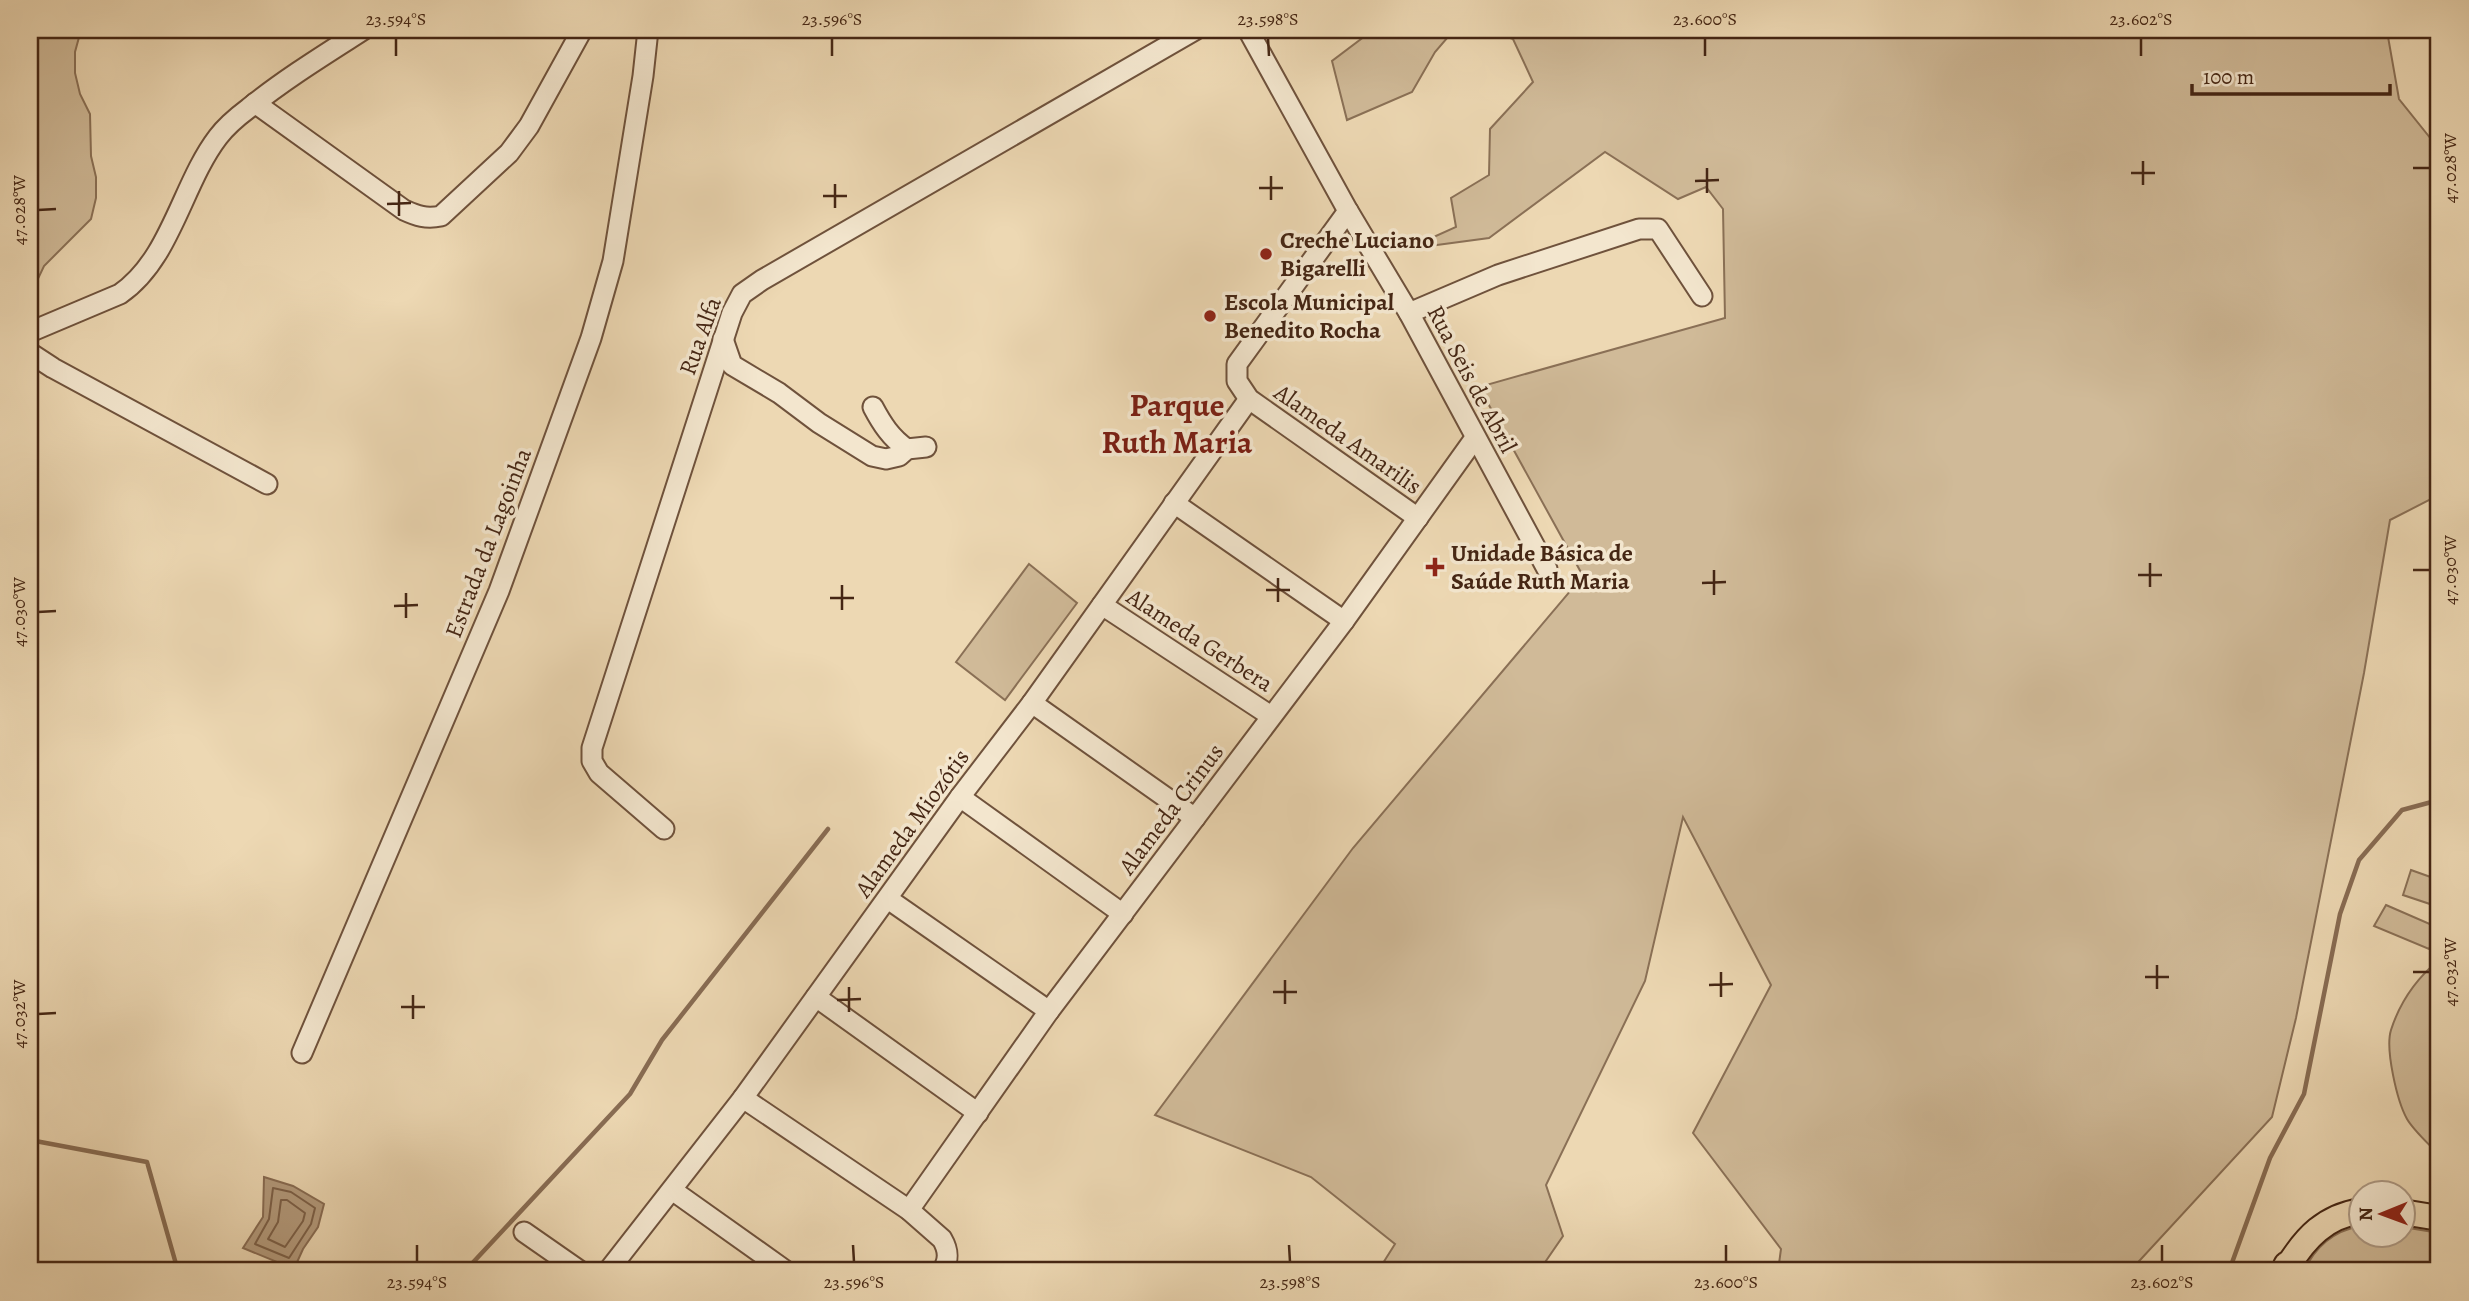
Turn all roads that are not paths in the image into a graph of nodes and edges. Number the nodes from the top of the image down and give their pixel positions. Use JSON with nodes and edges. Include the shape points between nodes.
{"nodes":[{"id":1,"x":363,"y":30,"type":"edge"},
{"id":2,"x":582,"y":30,"type":"edge"},
{"id":3,"x":648,"y":30,"type":"edge"},
{"id":4,"x":1195,"y":30,"type":"edge"},
{"id":5,"x":1248,"y":30,"type":"edge"},
{"id":6,"x":255,"y":103,"type":"junction"},
{"id":7,"x":1348,"y":211,"type":"junction"},
{"id":8,"x":1702,"y":296,"type":"dead end"},
{"id":9,"x":1409,"y":313,"type":"junction"},
{"id":10,"x":30,"y":332,"type":"edge"},
{"id":11,"x":723,"y":339,"type":"junction"},
{"id":12,"x":30,"y":353,"type":"edge"},
{"id":13,"x":1249,"y":399,"type":"junction"},
{"id":14,"x":873,"y":407,"type":"dead end"},
{"id":15,"x":1475,"y":438,"type":"junction"},
{"id":16,"x":267,"y":484,"type":"dead end"},
{"id":17,"x":1174,"y":503,"type":"junction"},
{"id":18,"x":1418,"y":518,"type":"junction"},
{"id":19,"x":1548,"y":569,"type":"dead end"},
{"id":20,"x":1102,"y":605,"type":"junction"},
{"id":21,"x":1343,"y":621,"type":"junction"},
{"id":22,"x":1032,"y":703,"type":"junction"},
{"id":23,"x":1271,"y":716,"type":"junction"},
{"id":24,"x":960,"y":797,"type":"junction"},
{"id":25,"x":1195,"y":818,"type":"junction"},
{"id":26,"x":664,"y":829,"type":"dead end"},
{"id":27,"x":888,"y":900,"type":"junction"},
{"id":28,"x":1122,"y":914,"type":"junction"},
{"id":29,"x":816,"y":997,"type":"junction"},
{"id":30,"x":1049,"y":1011,"type":"junction"},
{"id":31,"x":302,"y":1053,"type":"dead end"},
{"id":32,"x":743,"y":1098,"type":"junction"},
{"id":33,"x":978,"y":1113,"type":"junction"},
{"id":34,"x":672,"y":1190,"type":"junction"},
{"id":35,"x":909,"y":1210,"type":"junction"},
{"id":36,"x":2346,"y":1213,"type":"edge"},
{"id":37,"x":2416,"y":1214,"type":"edge"},
{"id":38,"x":2439,"y":1217,"type":"edge"},
{"id":39,"x":524,"y":1232,"type":"dead end"},
{"id":40,"x":2288,"y":1269,"type":"edge"},
{"id":41,"x":580,"y":1271,"type":"edge"},
{"id":42,"x":608,"y":1271,"type":"edge"},
{"id":43,"x":786,"y":1271,"type":"edge"},
{"id":44,"x":943,"y":1271,"type":"edge"}],
"edges":[{"from":1,"to":6,"type":"street"},
{"from":2,"to":6,"type":"street","via":[[509,153],[441,216],[417,216],[404,210]]},
{"from":3,"to":31,"type":"street","name":"Estrada da Lagoinha","via":[[613,261],[591,338],[499,591]]},
{"from":4,"to":11,"type":"street","name":"Rua Alfa","via":[[762,280],[742,294]]},
{"from":5,"to":7,"type":"street","name":"Rua Seis de Abril"},
{"from":6,"to":10,"type":"street","via":[[234,119],[205,156],[157,253],[133,285]]},
{"from":7,"to":9,"type":"street","name":"Rua Seis de Abril"},
{"from":7,"to":13,"type":"street","via":[[1237,364],[1237,381]]},
{"from":8,"to":9,"type":"street","via":[[1658,229],[1639,229],[1498,275]]},
{"from":9,"to":15,"type":"street","name":"Rua Seis de Abril"},
{"from":11,"to":14,"type":"street","via":[[732,365],[872,457],[886,459],[917,448],[898,443]]},
{"from":11,"to":26,"type":"street","name":"Rua Alfa","via":[[592,748],[592,761],[599,773]]},
{"from":12,"to":16,"type":"street"},
{"from":13,"to":17,"type":"street","name":"Alameda Miozótis"},
{"from":13,"to":18,"type":"street","name":"Alameda Amarilis"},
{"from":15,"to":18,"type":"street","name":"Alameda Crinus"},
{"from":15,"to":19,"type":"street","name":"Rua Seis de Abril"},
{"from":17,"to":20,"type":"street","name":"Alameda Miozótis"},
{"from":17,"to":21,"type":"street"},
{"from":18,"to":21,"type":"street","name":"Alameda Crinus"},
{"from":20,"to":22,"type":"street","name":"Alameda Miozótis"},
{"from":20,"to":23,"type":"street","name":"Alameda Gerbera"},
{"from":21,"to":23,"type":"street","name":"Alameda Crinus"},
{"from":22,"to":24,"type":"street","name":"Alameda Miozótis"},
{"from":22,"to":25,"type":"street"},
{"from":23,"to":25,"type":"street","name":"Alameda Crinus"},
{"from":24,"to":27,"type":"street","name":"Alameda Miozótis"},
{"from":24,"to":28,"type":"street"},
{"from":25,"to":28,"type":"street","name":"Alameda Crinus"},
{"from":27,"to":29,"type":"street","name":"Alameda Miozótis"},
{"from":27,"to":30,"type":"street"},
{"from":28,"to":30,"type":"street","name":"Alameda Crinus"},
{"from":29,"to":32,"type":"street","name":"Alameda Miozótis"},
{"from":29,"to":33,"type":"street"},
{"from":30,"to":33,"type":"street","name":"Alameda Crinus"},
{"from":32,"to":34,"type":"street","name":"Alameda Miozótis"},
{"from":32,"to":35,"type":"street"},
{"from":33,"to":35,"type":"street","name":"Alameda Crinus"},
{"from":34,"to":42,"type":"street","name":"Alameda Miozótis"},
{"from":34,"to":43,"type":"street"},
{"from":35,"to":44,"type":"street","via":[[946,1245],[948,1261]]},
{"from":36,"to":40,"type":"main road","via":[[2317,1228]]},
{"from":37,"to":38,"type":"main road"},
{"from":39,"to":41,"type":"street"}]}
